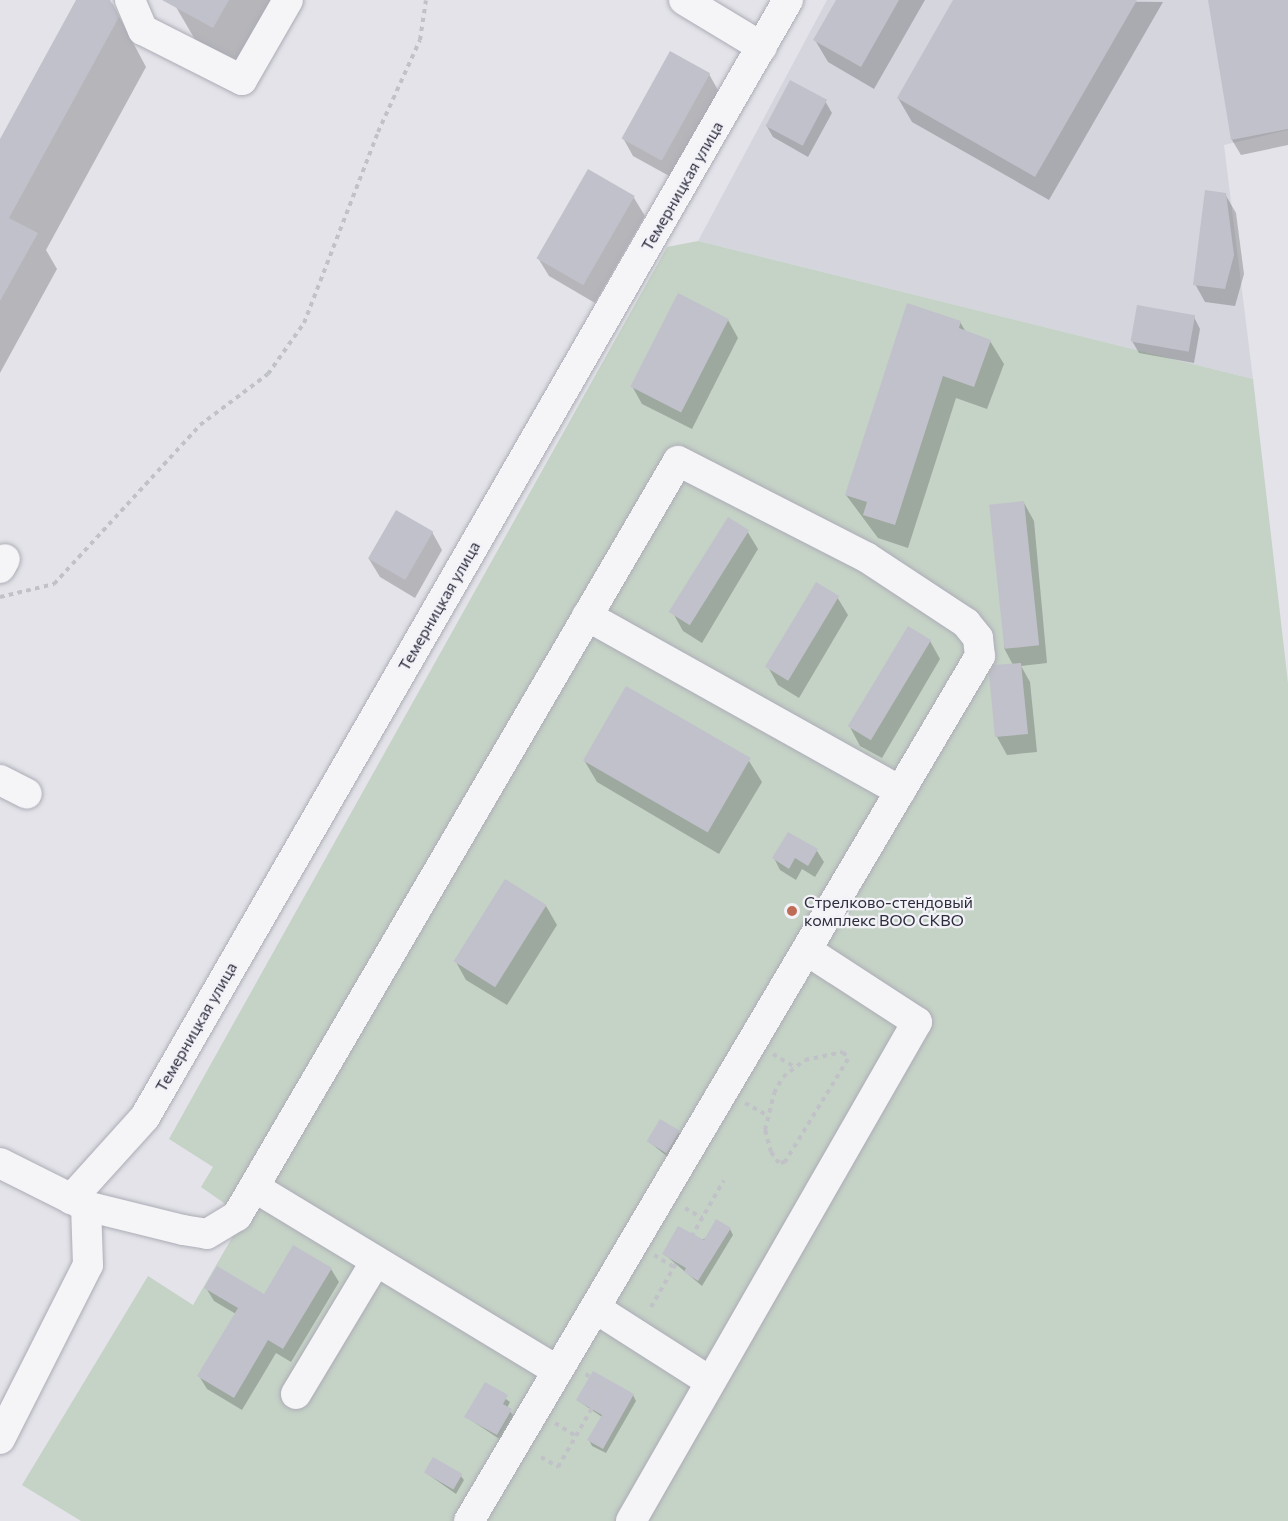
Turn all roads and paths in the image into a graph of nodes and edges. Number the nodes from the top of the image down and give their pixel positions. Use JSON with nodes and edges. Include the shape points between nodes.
{"nodes":[{"id":1,"x":130,"y":0,"type":"edge"},
{"id":2,"x":288,"y":0,"type":"edge"},
{"id":3,"x":426,"y":0,"type":"edge"},
{"id":4,"x":684,"y":0,"type":"edge"},
{"id":5,"x":789,"y":0,"type":"edge"},
{"id":6,"x":762,"y":47,"type":"junction"},
{"id":7,"x":0,"y":597,"type":"edge"},
{"id":8,"x":587,"y":616,"type":"junction"},
{"id":9,"x":0,"y":780,"type":"edge"},
{"id":10,"x":900,"y":791,"type":"junction"},
{"id":11,"x":27,"y":794,"type":"dead end"},
{"id":12,"x":806,"y":950,"type":"junction"},
{"id":13,"x":0,"y":1163,"type":"edge"},
{"id":14,"x":779,"y":1163,"type":"joint"},
{"id":15,"x":724,"y":1180,"type":"dead end"},
{"id":16,"x":255,"y":1187,"type":"junction"},
{"id":17,"x":78,"y":1203,"type":"junction"},
{"id":18,"x":376,"y":1261,"type":"junction"},
{"id":19,"x":651,"y":1307,"type":"dead end"},
{"id":20,"x":595,"y":1308,"type":"junction"},
{"id":21,"x":561,"y":1366,"type":"junction"},
{"id":22,"x":709,"y":1381,"type":"junction"},
{"id":23,"x":296,"y":1394,"type":"dead end"},
{"id":24,"x":534,"y":1411,"type":"junction"},
{"id":25,"x":576,"y":1436,"type":"junction"},
{"id":26,"x":0,"y":1439,"type":"edge"},
{"id":27,"x":541,"y":1457,"type":"dead end"},
{"id":28,"x":469,"y":1521,"type":"edge"},
{"id":29,"x":631,"y":1521,"type":"edge"}],
"edges":[{"from":1,"to":2,"type":"street","via":[[142,30],[242,81]]},
{"from":3,"to":7,"type":"path","via":[[420,40],[378,132],[304,323],[268,374],[200,425],[54,584]]},
{"from":4,"to":6,"type":"street"},
{"from":5,"to":6,"type":"street","name":"Темерницкая улица"},
{"from":6,"to":17,"type":"street","name":"Темерницкая улица","via":[[145,1117]]},
{"from":8,"to":10,"type":"street"},
{"from":8,"to":10,"type":"street","via":[[678,461],[866,557],[966,624],[978,638],[980,656]]},
{"from":8,"to":16,"type":"street"},
{"from":9,"to":11,"type":"street"},
{"from":10,"to":12,"type":"street"},
{"from":12,"to":20,"type":"street"},
{"from":12,"to":22,"type":"street","via":[[917,1022]]},
{"from":13,"to":17,"type":"street"},
{"from":14,"to":14,"type":"path","via":[[771,1152],[765,1130],[774,1093],[793,1066],[843,1052],[848,1059],[785,1162]]},
{"from":15,"to":19,"type":"path"},
{"from":16,"to":17,"type":"street","via":[[237,1216],[207,1234]]},
{"from":16,"to":18,"type":"street"},
{"from":17,"to":26,"type":"street","via":[[88,1265]]},
{"from":18,"to":21,"type":"street"},
{"from":18,"to":23,"type":"street"},
{"from":20,"to":21,"type":"street"},
{"from":20,"to":22,"type":"street"},
{"from":21,"to":24,"type":"street"},
{"from":21,"to":25,"type":"path","via":[[605,1385]]},
{"from":22,"to":29,"type":"street"},
{"from":24,"to":25,"type":"path"},
{"from":24,"to":28,"type":"street"},
{"from":25,"to":27,"type":"path","via":[[558,1467]]}]}
